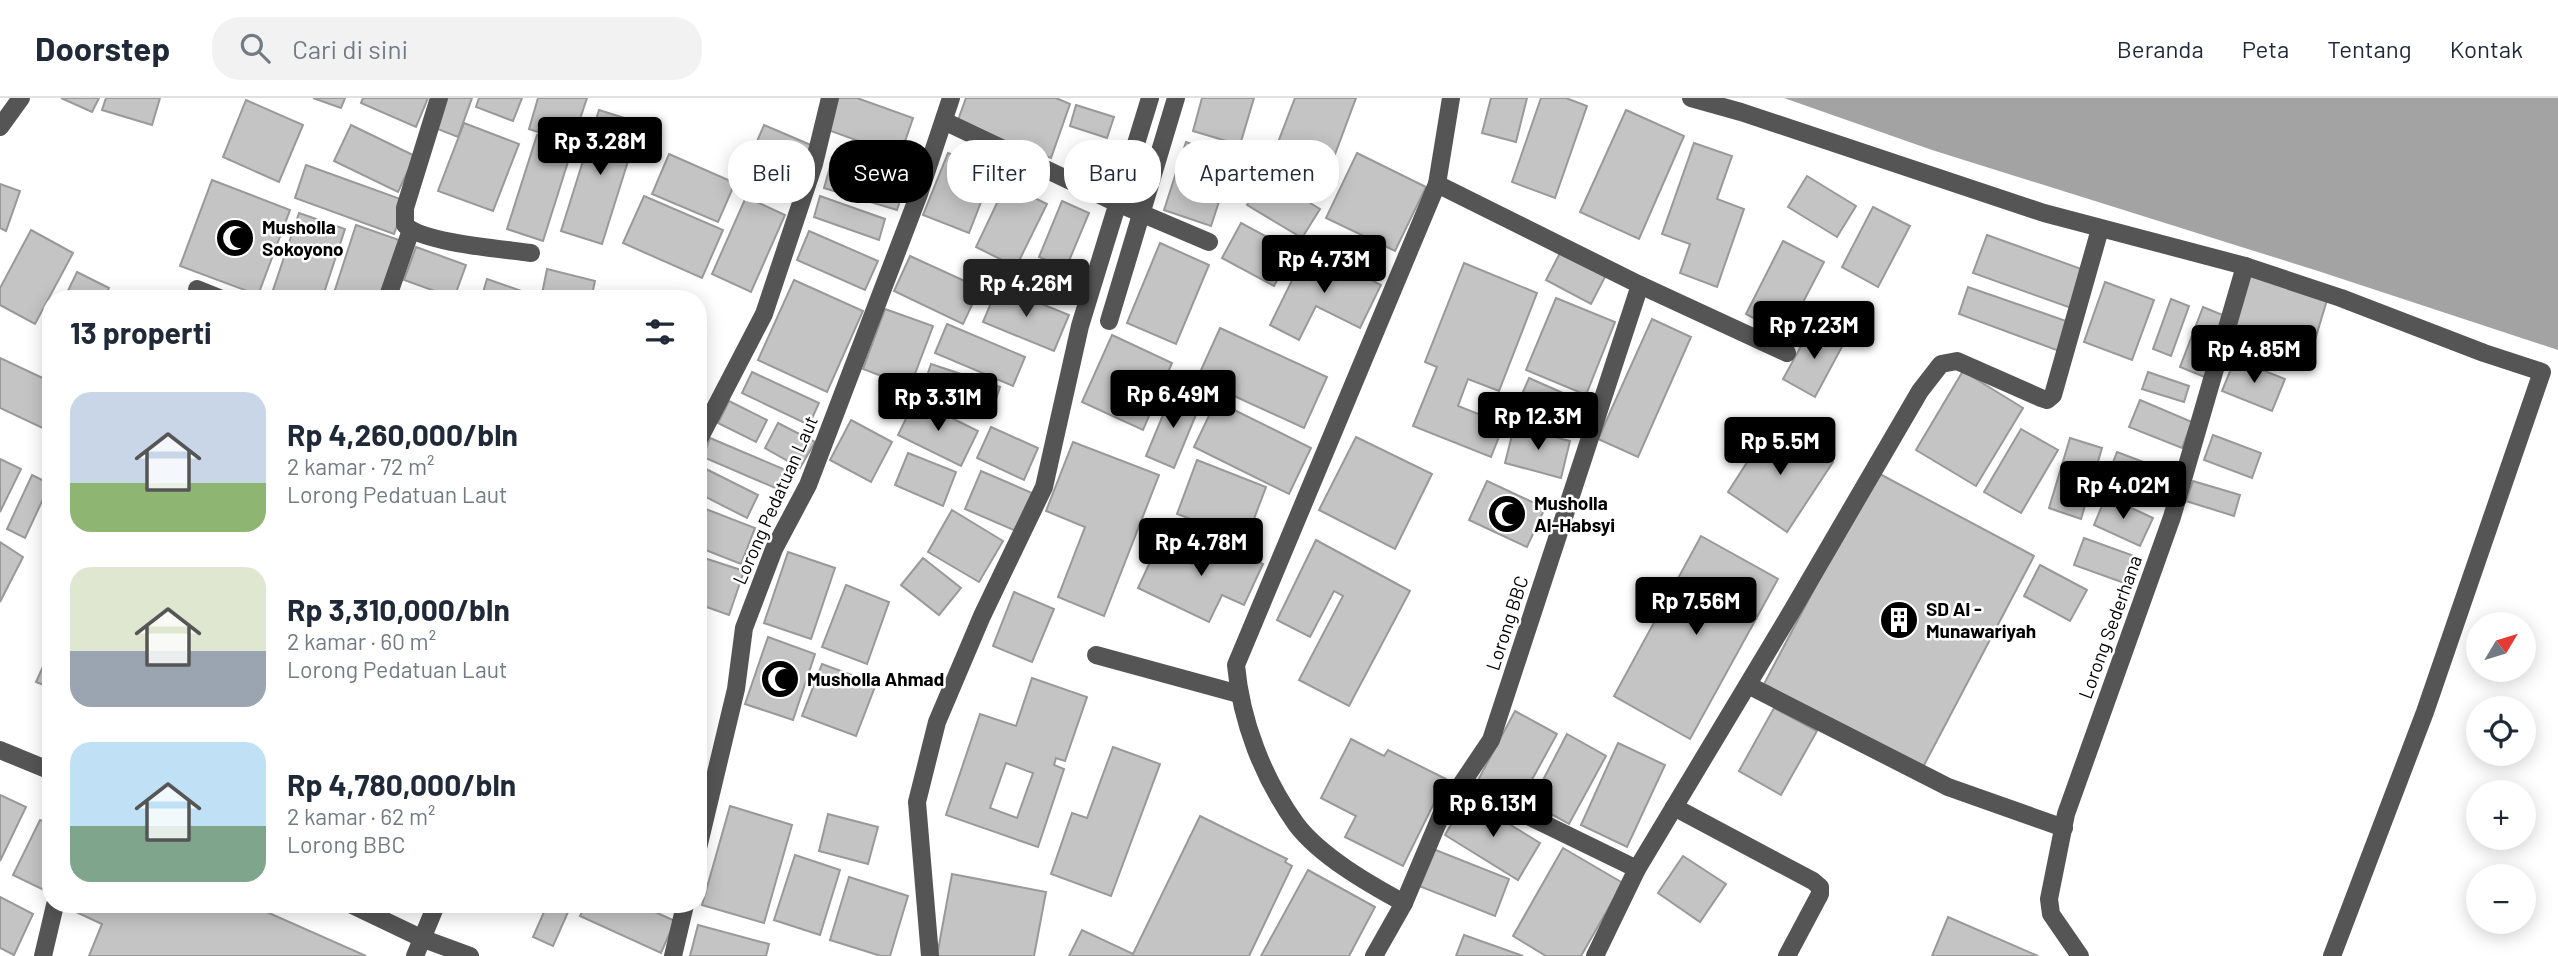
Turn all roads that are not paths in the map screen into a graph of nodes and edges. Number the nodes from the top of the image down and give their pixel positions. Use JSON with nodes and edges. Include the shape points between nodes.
{"nodes":[{"id":1,"x":20,"y":98,"type":"edge"},
{"id":2,"x":439,"y":98,"type":"edge"},
{"id":3,"x":830,"y":98,"type":"edge"},
{"id":4,"x":951,"y":98,"type":"edge"},
{"id":5,"x":1150,"y":98,"type":"edge"},
{"id":6,"x":1176,"y":98,"type":"edge"},
{"id":7,"x":1451,"y":98,"type":"edge"},
{"id":8,"x":1691,"y":98,"type":"edge"},
{"id":9,"x":944,"y":121,"type":"junction"},
{"id":10,"x":0,"y":127,"type":"edge"},
{"id":11,"x":1137,"y":140,"type":"edge"},
{"id":12,"x":1064,"y":178,"type":"edge"},
{"id":13,"x":1437,"y":184,"type":"junction"},
{"id":14,"x":1117,"y":203,"type":"joint"},
{"id":15,"x":1142,"y":212,"type":"junction"},
{"id":16,"x":2100,"y":229,"type":"junction"},
{"id":17,"x":411,"y":230,"type":"junction"},
{"id":18,"x":1209,"y":242,"type":"dead end"},
{"id":19,"x":531,"y":253,"type":"dead end"},
{"id":20,"x":2245,"y":266,"type":"junction"},
{"id":21,"x":1640,"y":285,"type":"junction"},
{"id":22,"x":390,"y":290,"type":"edge"},
{"id":23,"x":1109,"y":321,"type":"dead end"},
{"id":24,"x":1787,"y":353,"type":"dead end"},
{"id":25,"x":707,"y":424,"type":"edge"},
{"id":26,"x":1096,"y":655,"type":"dead end"},
{"id":27,"x":1748,"y":685,"type":"junction"},
{"id":28,"x":1239,"y":694,"type":"junction"},
{"id":29,"x":0,"y":750,"type":"edge"},
{"id":30,"x":42,"y":768,"type":"edge"},
{"id":31,"x":1462,"y":784,"type":"junction"},
{"id":32,"x":1674,"y":807,"type":"junction"},
{"id":33,"x":707,"y":810,"type":"edge"},
{"id":34,"x":2064,"y":828,"type":"junction"},
{"id":35,"x":1637,"y":869,"type":"junction"},
{"id":36,"x":1404,"y":903,"type":"junction"},
{"id":37,"x":53,"y":913,"type":"edge"},
{"id":38,"x":369,"y":913,"type":"edge"},
{"id":39,"x":432,"y":913,"type":"edge"},
{"id":40,"x":683,"y":913,"type":"edge"},
{"id":41,"x":421,"y":938,"type":"junction"},
{"id":42,"x":43,"y":956,"type":"edge"},
{"id":43,"x":415,"y":956,"type":"edge"},
{"id":44,"x":470,"y":956,"type":"edge"},
{"id":45,"x":673,"y":956,"type":"edge"},
{"id":46,"x":930,"y":956,"type":"edge"},
{"id":47,"x":1374,"y":956,"type":"edge"},
{"id":48,"x":1595,"y":956,"type":"edge"},
{"id":49,"x":1787,"y":956,"type":"edge"},
{"id":50,"x":2080,"y":956,"type":"edge"},
{"id":51,"x":2332,"y":956,"type":"edge"}],
"edges":[{"from":1,"to":10,"type":"street"},
{"from":2,"to":17,"type":"street","via":[[405,208],[404,220]]},
{"from":3,"to":25,"type":"street","via":[[810,176],[764,314]]},
{"from":4,"to":9,"type":"street","name":"Lorong Pedatuan Laut"},
{"from":5,"to":11,"type":"street"},
{"from":6,"to":15,"type":"street"},
{"from":7,"to":13,"type":"street"},
{"from":8,"to":16,"type":"street"},
{"from":9,"to":12,"type":"street"},
{"from":9,"to":33,"type":"street","name":"Lorong Pedatuan Laut","via":[[808,485],[774,550],[744,628],[736,689]]},
{"from":13,"to":21,"type":"street"},
{"from":13,"to":28,"type":"street","via":[[1236,665]]},
{"from":14,"to":15,"type":"street"},
{"from":14,"to":46,"type":"street","via":[[1080,326],[1044,487],[937,722],[917,802]]},
{"from":15,"to":18,"type":"street"},
{"from":15,"to":23,"type":"street"},
{"from":16,"to":20,"type":"street"},
{"from":16,"to":27,"type":"street","via":[[2053,395],[2046,400],[1958,361],[1941,363],[1920,391]]},
{"from":17,"to":19,"type":"street","via":[[454,244]]},
{"from":17,"to":22,"type":"street"},
{"from":20,"to":34,"type":"street","name":"Lorong Sederhana","via":[[2172,517]]},
{"from":20,"to":51,"type":"street","via":[[2542,372],[2425,712]]},
{"from":21,"to":24,"type":"street"},
{"from":21,"to":31,"type":"street","name":"Lorong BBC","via":[[1491,740]]},
{"from":26,"to":28,"type":"street"},
{"from":27,"to":32,"type":"street"},
{"from":27,"to":34,"type":"street","via":[[1948,787]]},
{"from":28,"to":36,"type":"street","via":[[1262,766],[1297,825],[1360,879]]},
{"from":29,"to":30,"type":"street"},
{"from":31,"to":35,"type":"street"},
{"from":31,"to":36,"type":"street","name":"Lorong BBC","via":[[1442,813]]},
{"from":32,"to":35,"type":"street"},
{"from":32,"to":49,"type":"street","via":[[1820,887]]},
{"from":34,"to":50,"type":"street","name":"Lorong Sederhana","via":[[2049,899],[2051,914]]},
{"from":35,"to":48,"type":"street"},
{"from":36,"to":47,"type":"street","name":"Lorong BBC"},
{"from":37,"to":42,"type":"street"},
{"from":38,"to":41,"type":"street"},
{"from":39,"to":41,"type":"street"},
{"from":40,"to":45,"type":"street"},
{"from":41,"to":43,"type":"street"},
{"from":41,"to":44,"type":"street"}]}
